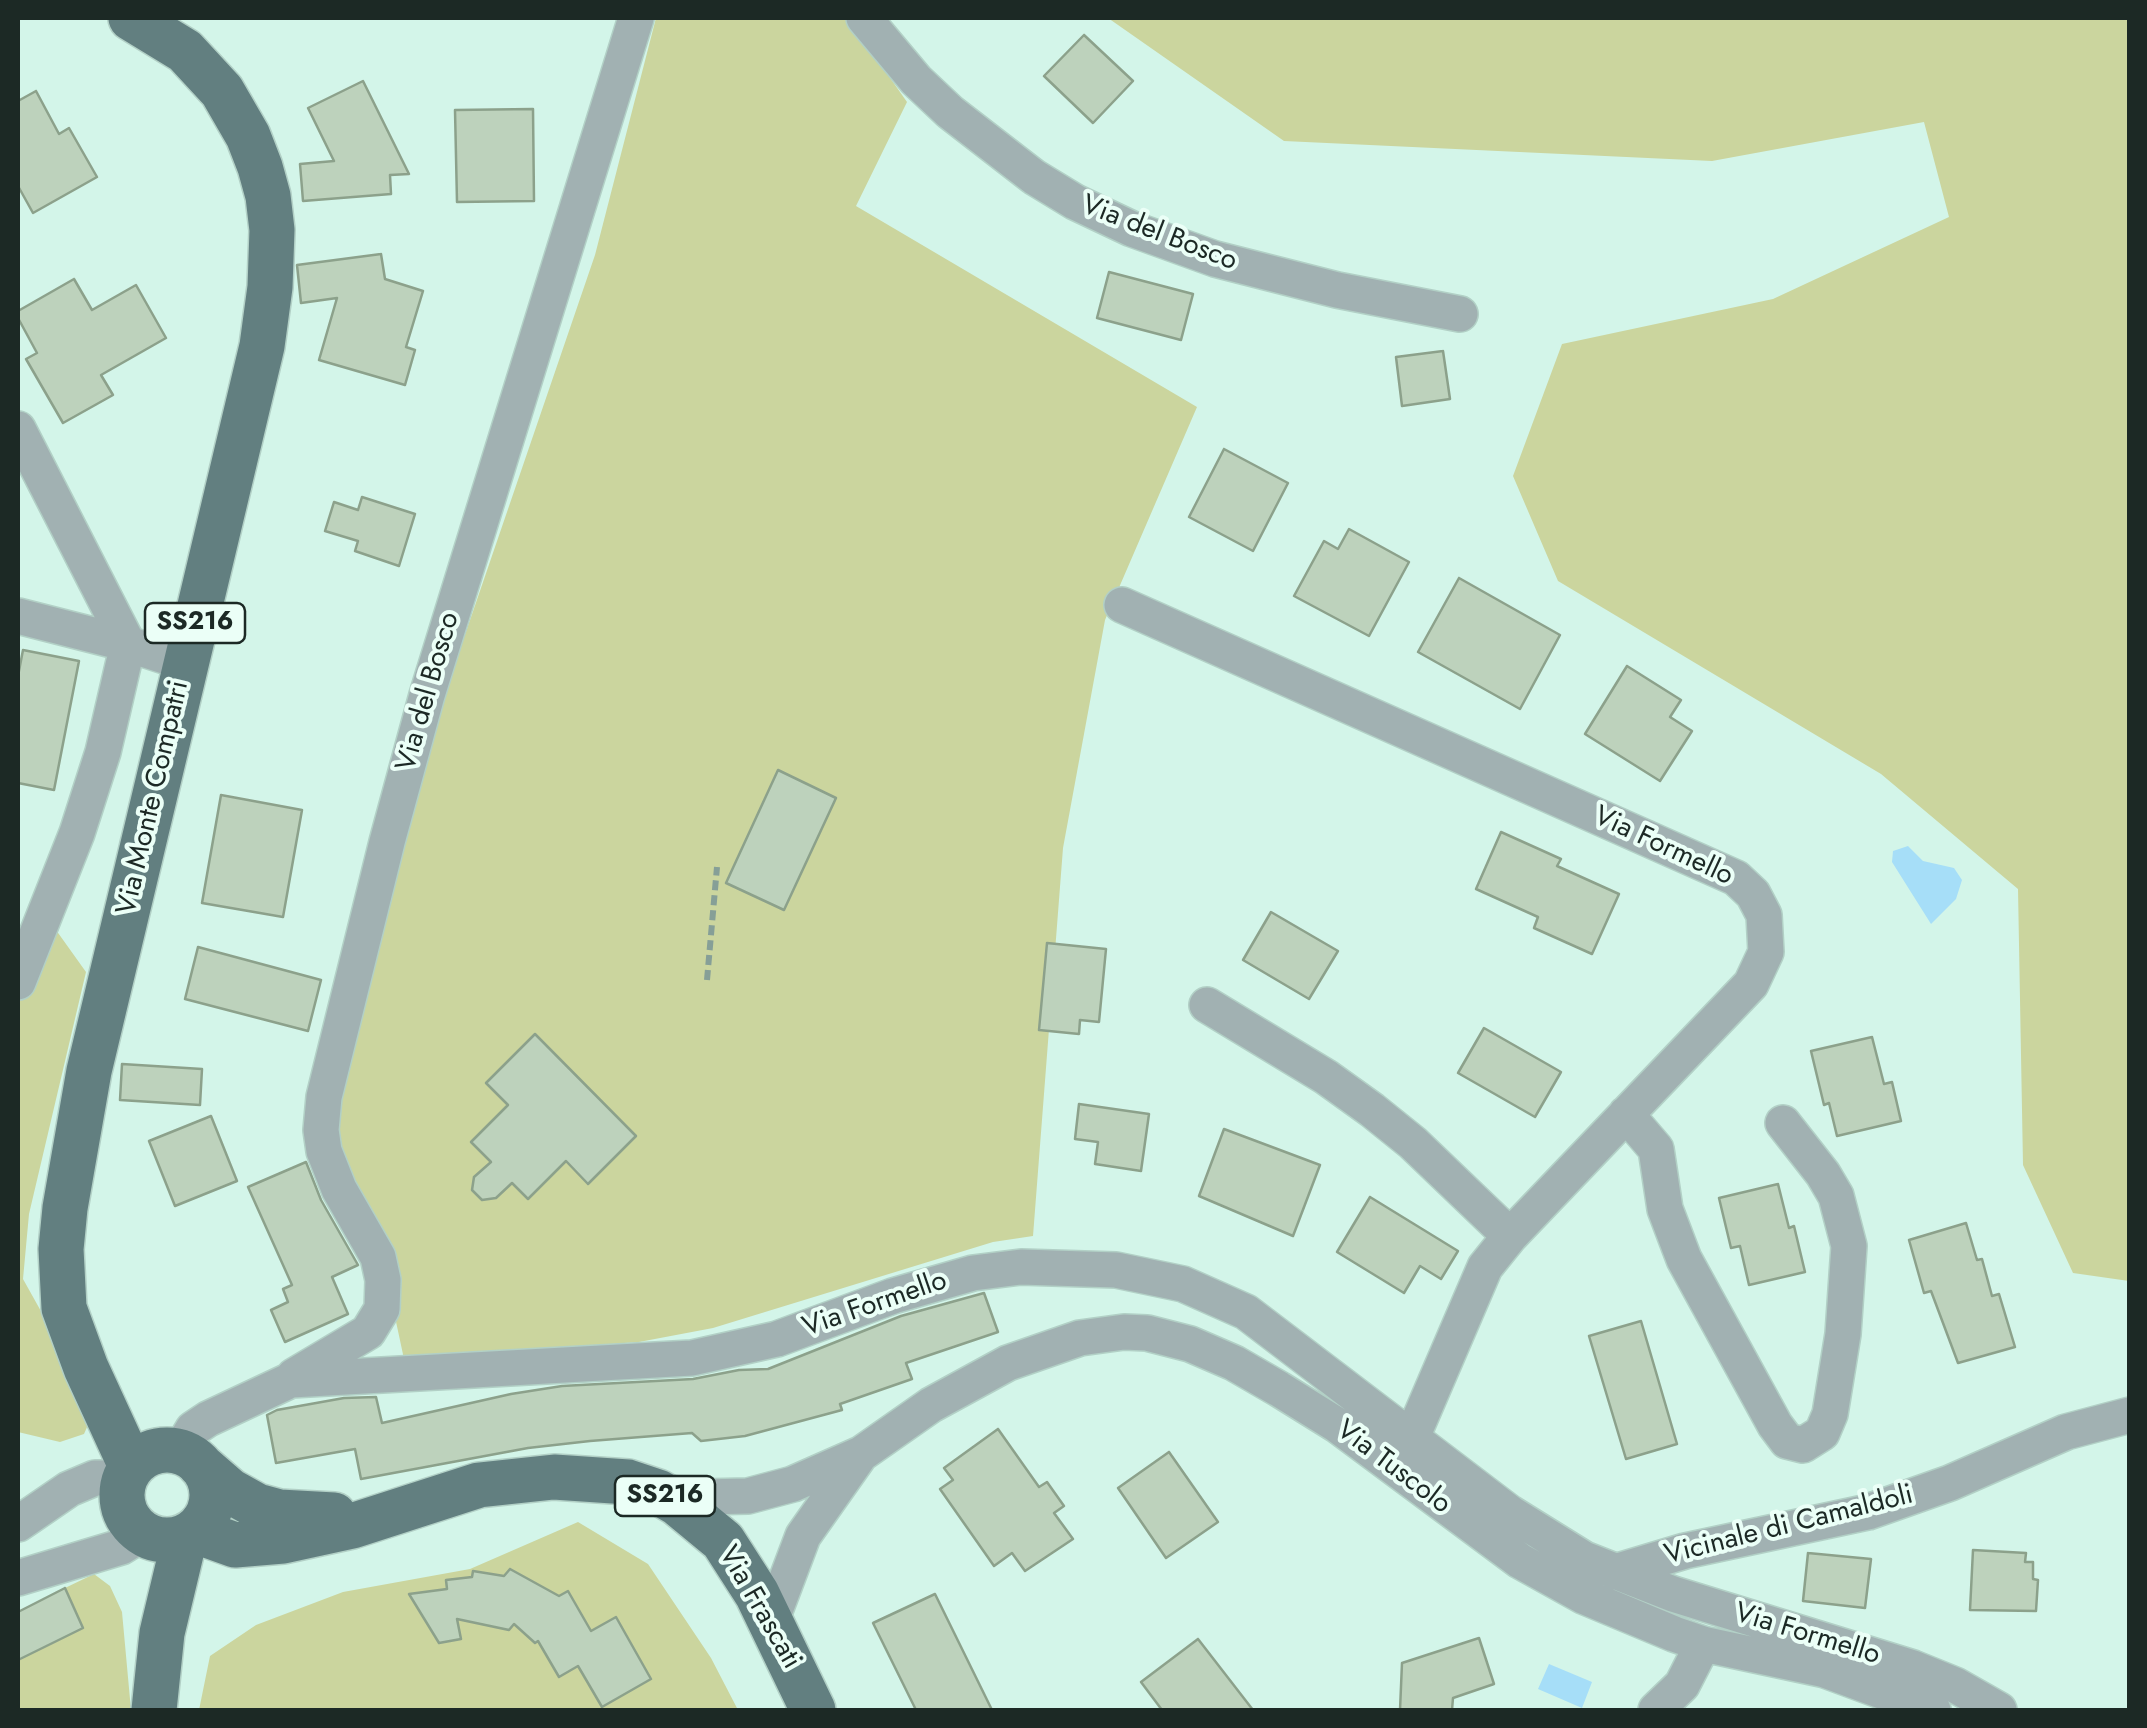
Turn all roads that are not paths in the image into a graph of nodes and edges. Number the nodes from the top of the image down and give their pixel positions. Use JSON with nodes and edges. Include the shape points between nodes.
{"nodes":[{"id":1,"x":132,"y":18,"type":"edge"},
{"id":2,"x":636,"y":18,"type":"edge"},
{"id":3,"x":864,"y":18,"type":"edge"},
{"id":4,"x":1460,"y":314,"type":"dead end"},
{"id":5,"x":18,"y":429,"type":"edge"},
{"id":6,"x":1122,"y":605,"type":"dead end"},
{"id":7,"x":18,"y":616,"type":"edge"},
{"id":8,"x":128,"y":644,"type":"junction"},
{"id":9,"x":186,"y":663,"type":"junction"},
{"id":10,"x":18,"y":982,"type":"edge"},
{"id":11,"x":1208,"y":1004,"type":"dead end"},
{"id":12,"x":1626,"y":1114,"type":"junction"},
{"id":13,"x":1783,"y":1124,"type":"dead end"},
{"id":14,"x":1510,"y":1236,"type":"junction"},
{"id":15,"x":62,"y":1276,"type":"junction"},
{"id":16,"x":286,"y":1381,"type":"junction"},
{"id":17,"x":2130,"y":1415,"type":"edge"},
{"id":18,"x":1412,"y":1437,"type":"junction"},
{"id":19,"x":861,"y":1454,"type":"junction"},
{"id":20,"x":186,"y":1456,"type":"junction"},
{"id":21,"x":128,"y":1472,"type":"junction"},
{"id":22,"x":658,"y":1492,"type":"junction"},
{"id":23,"x":405,"y":1508,"type":"junction"},
{"id":24,"x":18,"y":1524,"type":"edge"},
{"id":25,"x":169,"y":1535,"type":"junction"},
{"id":26,"x":1615,"y":1572,"type":"junction"},
{"id":27,"x":18,"y":1578,"type":"edge"},
{"id":28,"x":771,"y":1621,"type":"junction"},
{"id":29,"x":1703,"y":1644,"type":"junction"},
{"id":30,"x":154,"y":1710,"type":"edge"},
{"id":31,"x":814,"y":1710,"type":"edge"},
{"id":32,"x":1656,"y":1710,"type":"edge"},
{"id":33,"x":1933,"y":1710,"type":"edge"},
{"id":34,"x":1999,"y":1710,"type":"edge"}],
"edges":[{"from":1,"to":9,"type":"main road","name":"Via Monte Compatri","number":"SS216","via":[[185,51],[222,91],[255,154],[271,216],[267,316]]},
{"from":2,"to":16,"type":"street","name":"Via del Bosco","via":[[427,695],[324,1097],[321,1130],[332,1173],[378,1257],[382,1308],[376,1322],[340,1350]]},
{"from":3,"to":4,"type":"street","name":"Via del Bosco","via":[[950,112],[1088,209],[1232,264]]},
{"from":5,"to":8,"type":"street"},
{"from":6,"to":12,"type":"street","name":"Via Formello","via":[[1746,886],[1767,927],[1763,963],[1751,984]]},
{"from":7,"to":8,"type":"street"},
{"from":8,"to":9,"type":"street"},
{"from":8,"to":10,"type":"street","via":[[83,815]]},
{"from":9,"to":15,"type":"main road","name":"Via Monte Compatri","number":"SS216","via":[[83,1097]]},
{"from":11,"to":14,"type":"street","via":[[1361,1102],[1413,1142]]},
{"from":12,"to":13,"type":"street","via":[[1656,1149],[1666,1209],[1684,1259],[1775,1425],[1787,1440],[1803,1445],[1822,1433],[1830,1414],[1848,1246],[1836,1196]]},
{"from":12,"to":14,"type":"street","name":"Via Formello"},
{"from":14,"to":18,"type":"street","name":"Via Formello","via":[[1472,1292]]},
{"from":15,"to":20,"type":"main road","name":"Via Monte Compatri","number":"SS216","via":[[117,1382],[157,1435]]},
{"from":15,"to":21,"type":"main road","name":"Via Monte Compatri","number":"SS216","via":[[64,1308]]},
{"from":16,"to":18,"type":"street","name":"Via Formello","via":[[692,1358],[777,1339],[973,1273],[1081,1267],[1172,1281],[1246,1312]]},
{"from":16,"to":20,"type":"street","name":"Via del Bosco","via":[[194,1428]]},
{"from":17,"to":26,"type":"street","name":"Vicinale di Camaldoli","via":[[2066,1432],[1868,1512],[1685,1550]]},
{"from":18,"to":26,"type":"street","name":"Via Formello","via":[[1528,1526]]},
{"from":19,"to":22,"type":"street","via":[[748,1496]]},
{"from":19,"to":28,"type":"street","via":[[804,1536]]},
{"from":19,"to":29,"type":"street","name":"Via Tuscolo","via":[[1008,1363],[1080,1338],[1147,1332],[1190,1344],[1279,1389],[1552,1580]]},
{"from":20,"to":21,"type":"main road","via":[[151,1450]]},
{"from":20,"to":23,"type":"main road","name":"Via Frascati","number":"SS216","via":[[230,1491],[279,1512],[364,1516]]},
{"from":20,"to":25,"type":"main road","via":[[212,1492],[211,1506]]},
{"from":21,"to":24,"type":"street","via":[[69,1489]]},
{"from":21,"to":25,"type":"main road","via":[[128,1518]]},
{"from":22,"to":23,"type":"main road","name":"Via Frascati","number":"SS216","via":[[603,1478],[529,1478]]},
{"from":22,"to":28,"type":"main road","name":"Via Frascati","number":"SS216","via":[[722,1541]]},
{"from":23,"to":25,"type":"main road","name":"Via Frascati","number":"SS216","via":[[283,1541],[236,1544]]},
{"from":25,"to":27,"type":"street"},
{"from":25,"to":30,"type":"main road"},
{"from":26,"to":34,"type":"street","name":"Via Formello","via":[[1913,1668]]},
{"from":28,"to":31,"type":"main road","name":"Via Frascati","number":"SS216"},
{"from":29,"to":32,"type":"street","via":[[1682,1685]]},
{"from":29,"to":33,"type":"street","name":"Via Tuscolo","via":[[1825,1670]]}]}
